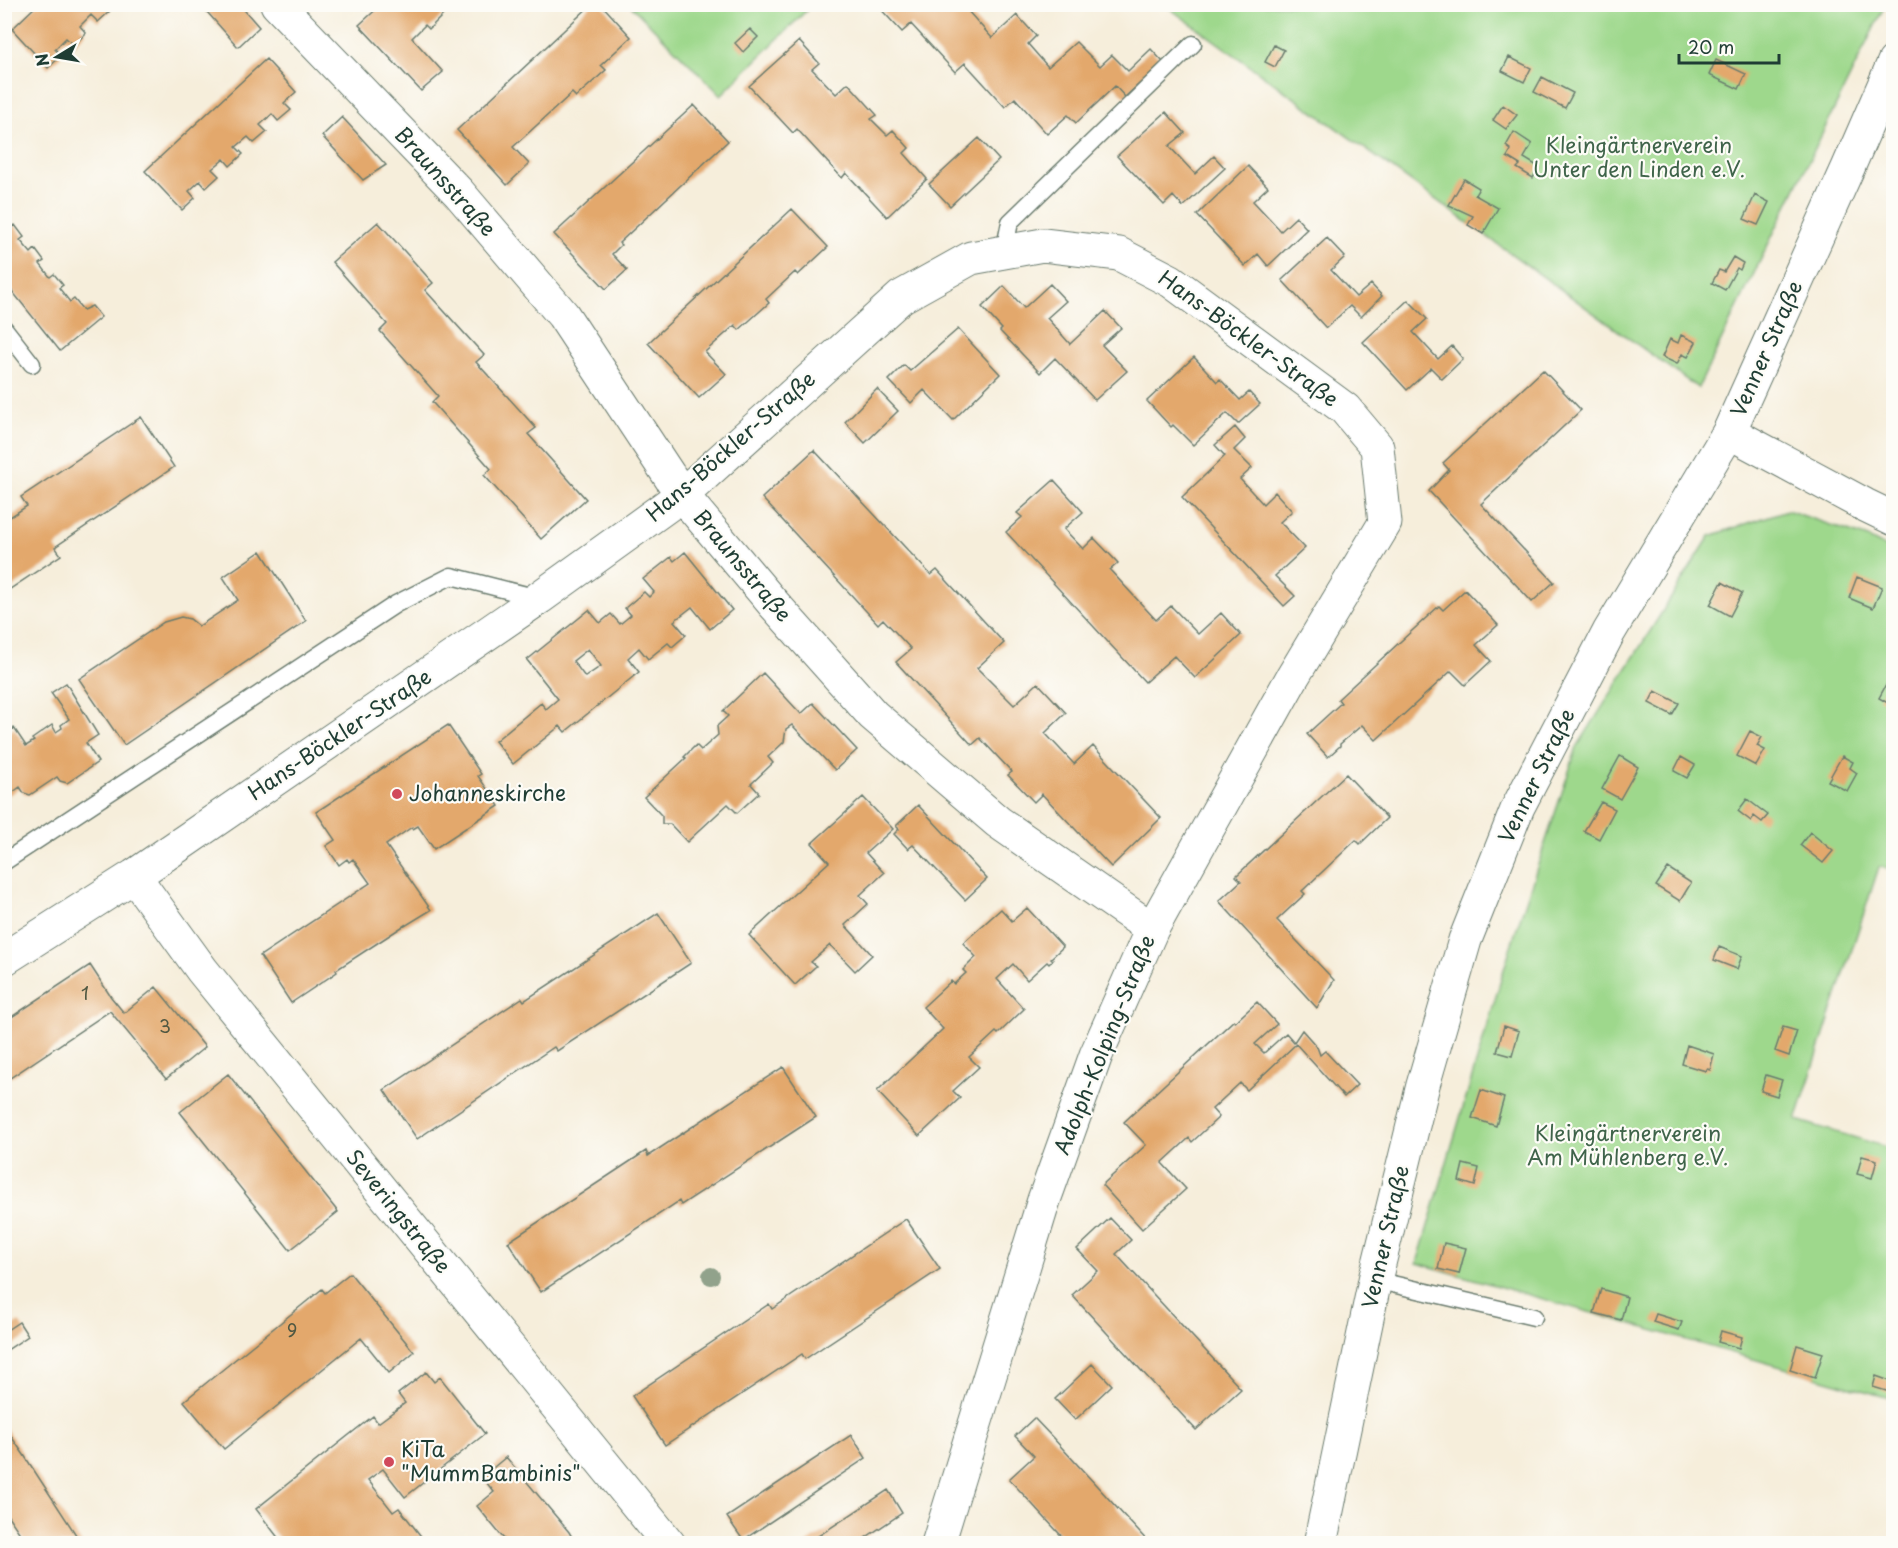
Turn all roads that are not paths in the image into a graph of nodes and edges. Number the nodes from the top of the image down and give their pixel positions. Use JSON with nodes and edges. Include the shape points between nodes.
{"nodes":[{"id":1,"x":278,"y":4,"type":"edge"},
{"id":2,"x":1193,"y":44,"type":"dead end"},
{"id":3,"x":1893,"y":62,"type":"edge"},
{"id":4,"x":1004,"y":252,"type":"junction"},
{"id":5,"x":4,"y":328,"type":"edge"},
{"id":6,"x":32,"y":363,"type":"dead end"},
{"id":7,"x":1729,"y":432,"type":"junction"},
{"id":8,"x":1377,"y":447,"type":"joint"},
{"id":9,"x":682,"y":495,"type":"junction"},
{"id":10,"x":1893,"y":519,"type":"edge"},
{"id":11,"x":539,"y":598,"type":"junction"},
{"id":12,"x":4,"y":862,"type":"edge"},
{"id":13,"x":134,"y":876,"type":"junction"},
{"id":14,"x":1152,"y":929,"type":"junction"},
{"id":15,"x":4,"y":959,"type":"edge"},
{"id":16,"x":1375,"y":1280,"type":"junction"},
{"id":17,"x":1534,"y":1317,"type":"dead end"},
{"id":18,"x":669,"y":1544,"type":"edge"},
{"id":19,"x":938,"y":1544,"type":"edge"},
{"id":20,"x":1320,"y":1544,"type":"edge"}],
"edges":[{"from":1,"to":9,"type":"street","name":"Braunsstraße","via":[[459,193],[563,315]]},
{"from":2,"to":4,"type":"lane","via":[[1010,222]]},
{"from":3,"to":7,"type":"street","name":"Venner Straße"},
{"from":4,"to":8,"type":"street","name":"Hans-Böckler-Straße","via":[[1043,245],[1119,254],[1171,280],[1346,409]]},
{"from":4,"to":9,"type":"street","name":"Hans-Böckler-Straße","via":[[971,258],[901,297]]},
{"from":5,"to":6,"type":"lane"},
{"from":7,"to":10,"type":"street"},
{"from":7,"to":16,"type":"street","name":"Venner Straße","via":[[1609,632],[1518,807],[1465,940],[1423,1085]]},
{"from":8,"to":14,"type":"street","name":"Adolph-Kolping-Straße","via":[[1385,523],[1292,678]]},
{"from":9,"to":11,"type":"street","name":"Hans-Böckler-Straße"},
{"from":9,"to":14,"type":"street","name":"Braunsstraße","via":[[873,715],[998,822]]},
{"from":11,"to":12,"type":"lane","via":[[451,576],[396,604]]},
{"from":11,"to":13,"type":"street","name":"Hans-Böckler-Straße"},
{"from":13,"to":15,"type":"street","name":"Hans-Böckler-Straße"},
{"from":13,"to":18,"type":"street","name":"Severingstraße","via":[[202,970]]},
{"from":14,"to":19,"type":"street","name":"Adolph-Kolping-Straße","via":[[1096,1055],[1044,1200]]},
{"from":16,"to":17,"type":"lane"},
{"from":16,"to":20,"type":"street","name":"Venner Straße"}]}
